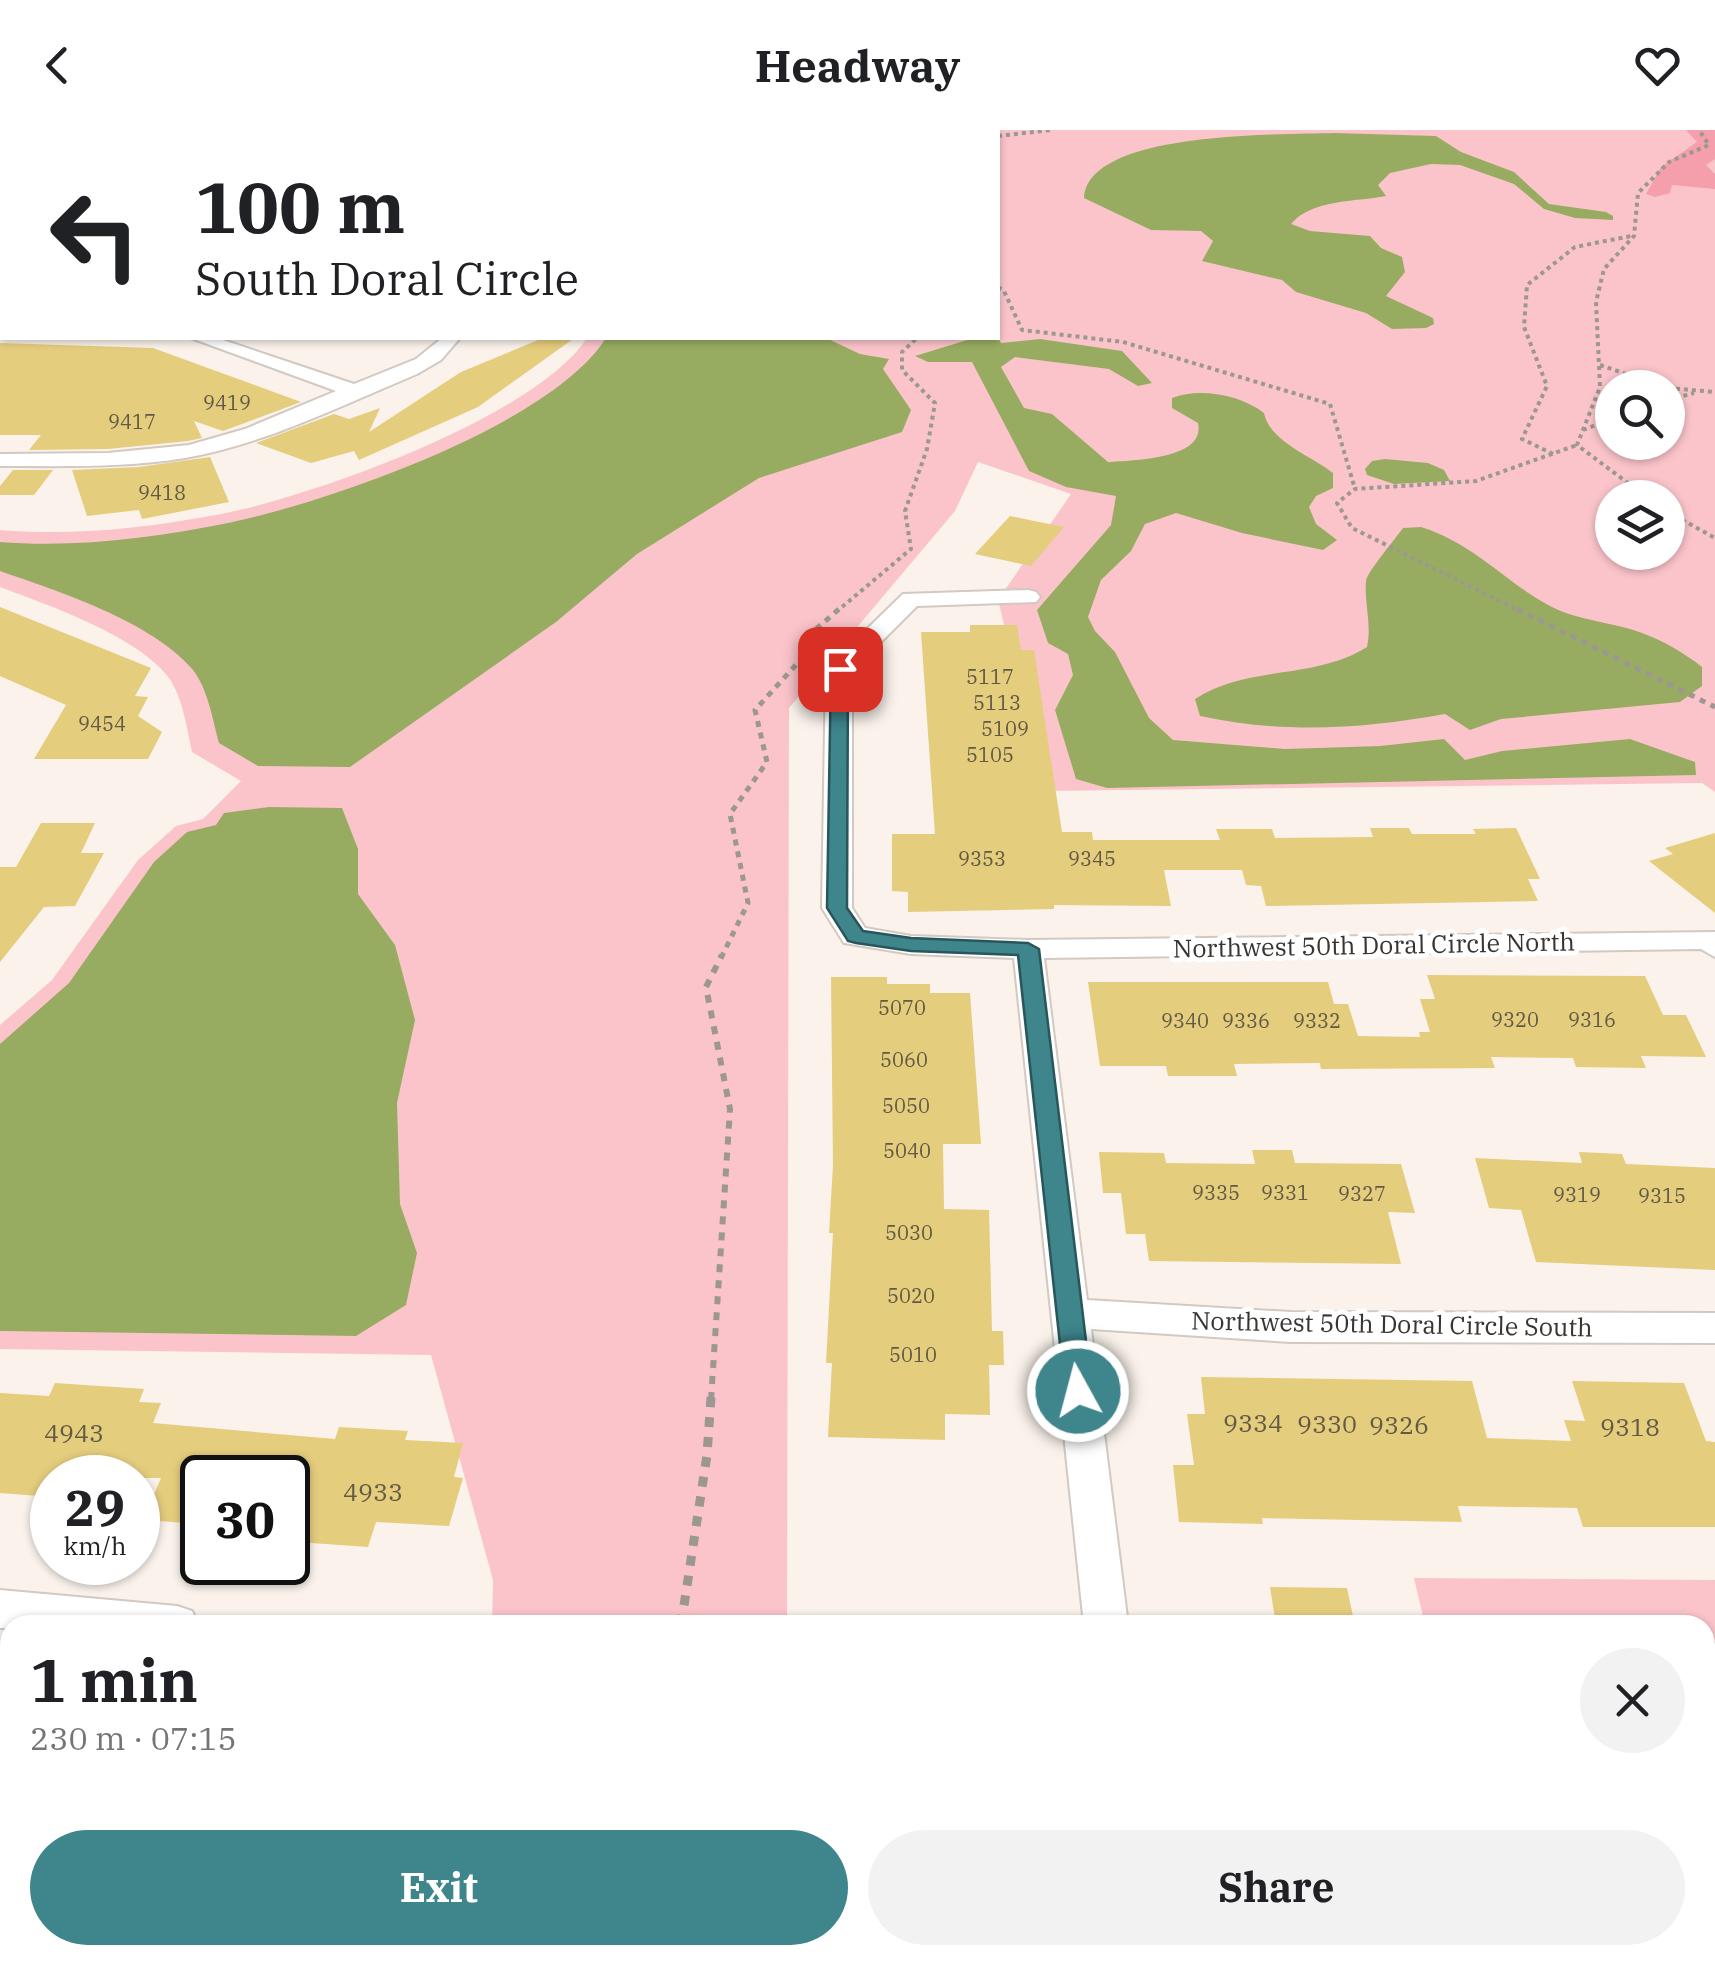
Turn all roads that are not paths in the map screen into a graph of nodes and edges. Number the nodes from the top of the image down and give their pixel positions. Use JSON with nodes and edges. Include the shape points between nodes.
{"nodes":[{"id":1,"x":206,"y":340,"type":"edge"},
{"id":2,"x":450,"y":340,"type":"edge"},
{"id":3,"x":355,"y":391,"type":"junction"},
{"id":4,"x":0,"y":460,"type":"edge"},
{"id":5,"x":1028,"y":597,"type":"dead end"},
{"id":6,"x":1715,"y":948,"type":"edge"},
{"id":7,"x":1028,"y":949,"type":"junction"},
{"id":8,"x":1070,"y":1313,"type":"junction"},
{"id":9,"x":1715,"y":1328,"type":"edge"},
{"id":10,"x":0,"y":1610,"type":"edge"},
{"id":11,"x":59,"y":1615,"type":"edge"},
{"id":12,"x":1105,"y":1615,"type":"edge"}],
"edges":[{"from":1,"to":3,"type":"street"},
{"from":2,"to":3,"type":"street","via":[[444,350]]},
{"from":3,"to":4,"type":"street","via":[[280,425],[178,453]]},
{"from":5,"to":7,"type":"street","via":[[911,599],[840,669],[837,908],[856,936]]},
{"from":6,"to":7,"type":"street","name":"Northwest 50th Doral Circle North","via":[[1710,940]]},
{"from":7,"to":8,"type":"street"},
{"from":8,"to":9,"type":"street","name":"Northwest 50th Doral Circle South","via":[[1291,1327]]},
{"from":8,"to":12,"type":"street"},
{"from":10,"to":11,"type":"street"}]}
